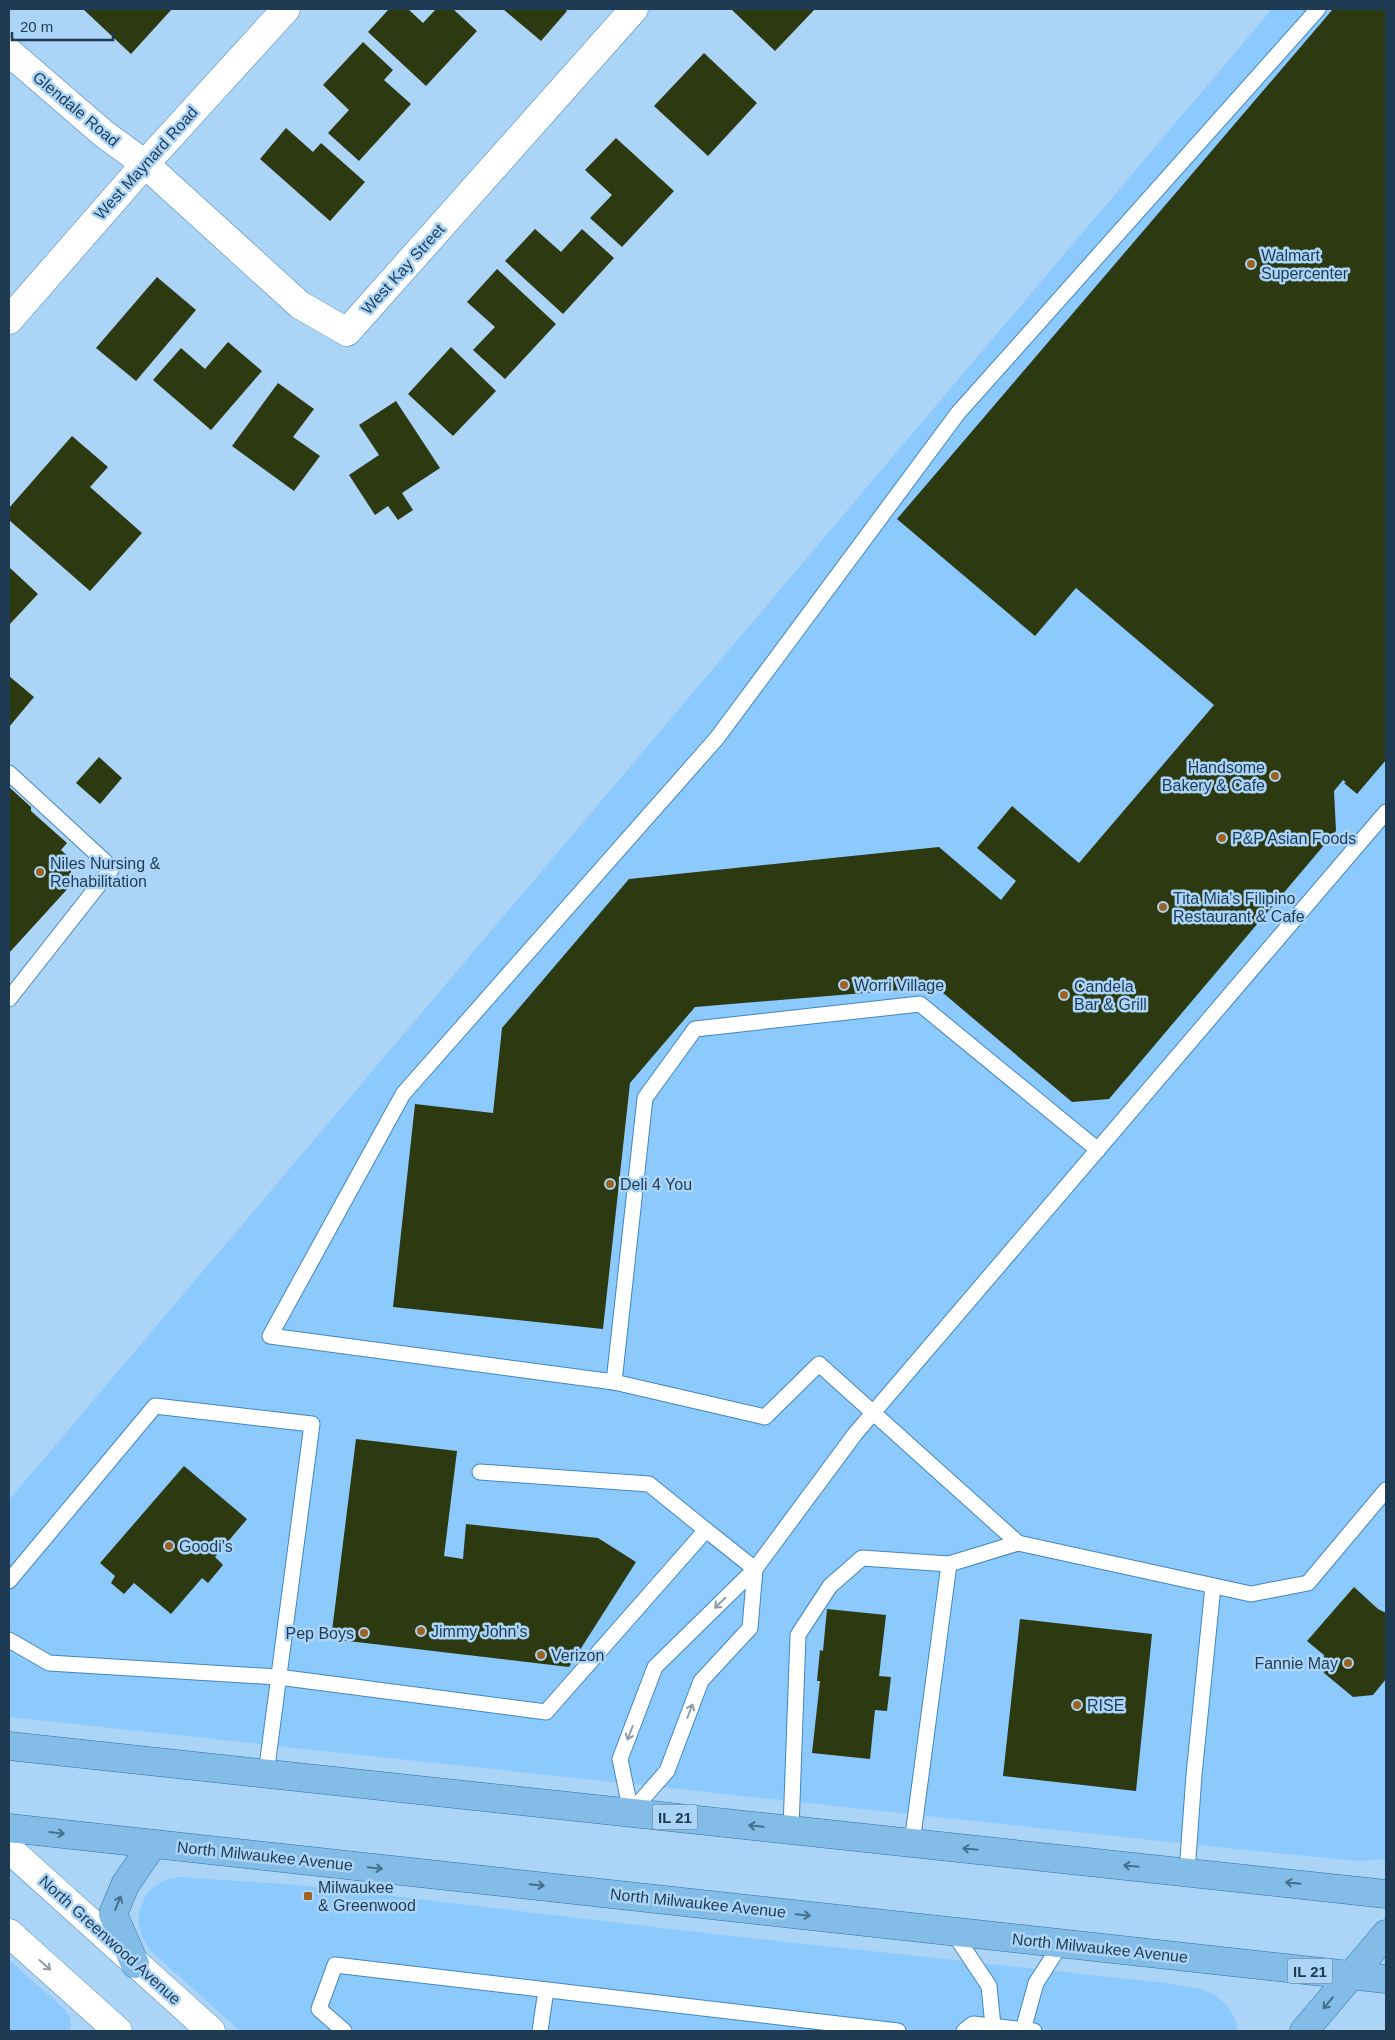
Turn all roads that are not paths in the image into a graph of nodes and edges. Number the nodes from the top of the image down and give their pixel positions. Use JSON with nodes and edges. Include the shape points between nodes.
{"nodes":[{"id":1,"x":286,"y":9,"type":"edge"},
{"id":2,"x":634,"y":9,"type":"edge"},
{"id":3,"x":1318,"y":9,"type":"edge"},
{"id":4,"x":9,"y":52,"type":"edge"},
{"id":5,"x":145,"y":164,"type":"junction"},
{"id":6,"x":9,"y":320,"type":"edge"},
{"id":7,"x":9,"y":773,"type":"edge"},
{"id":8,"x":1386,"y":812,"type":"edge"},
{"id":9,"x":9,"y":999,"type":"edge"},
{"id":10,"x":1098,"y":1150,"type":"junction"},
{"id":11,"x":614,"y":1382,"type":"junction"},
{"id":12,"x":874,"y":1414,"type":"junction"},
{"id":13,"x":480,"y":1472,"type":"dead end"},
{"id":14,"x":1386,"y":1490,"type":"edge"},
{"id":15,"x":706,"y":1530,"type":"junction"},
{"id":16,"x":1018,"y":1543,"type":"junction"},
{"id":17,"x":949,"y":1564,"type":"junction"},
{"id":18,"x":755,"y":1569,"type":"junction"},
{"id":19,"x":9,"y":1580,"type":"edge"},
{"id":20,"x":1213,"y":1586,"type":"junction"},
{"id":21,"x":9,"y":1640,"type":"edge"},
{"id":22,"x":278,"y":1677,"type":"junction"},
{"id":23,"x":9,"y":1746,"type":"edge"},
{"id":24,"x":266,"y":1774,"type":"junction"},
{"id":25,"x":631,"y":1812,"type":"junction"},
{"id":26,"x":9,"y":1828,"type":"edge"},
{"id":27,"x":791,"y":1830,"type":"junction"},
{"id":28,"x":912,"y":1843,"type":"junction"},
{"id":29,"x":153,"y":1844,"type":"junction"},
{"id":30,"x":9,"y":1849,"type":"edge"},
{"id":31,"x":1187,"y":1872,"type":"junction"},
{"id":32,"x":1386,"y":1894,"type":"edge"},
{"id":33,"x":953,"y":1932,"type":"junction"},
{"id":34,"x":1386,"y":1934,"type":"edge"},
{"id":35,"x":10,"y":1937,"type":"edge"},
{"id":36,"x":1061,"y":1944,"type":"junction"},
{"id":37,"x":136,"y":1964,"type":"junction"},
{"id":38,"x":1351,"y":1975,"type":"junction"},
{"id":39,"x":1386,"y":1979,"type":"edge"},
{"id":40,"x":546,"y":1990,"type":"junction"},
{"id":41,"x":993,"y":2026,"type":"junction"},
{"id":42,"x":111,"y":2029,"type":"edge"},
{"id":43,"x":211,"y":2031,"type":"edge"},
{"id":44,"x":344,"y":2031,"type":"edge"},
{"id":45,"x":540,"y":2031,"type":"edge"},
{"id":46,"x":898,"y":2031,"type":"edge"},
{"id":47,"x":964,"y":2031,"type":"edge"},
{"id":48,"x":1029,"y":2031,"type":"edge"},
{"id":49,"x":1304,"y":2031,"type":"edge"}],
"edges":[{"from":1,"to":5,"type":"street","name":"West Maynard Road"},
{"from":2,"to":5,"type":"street","name":"West Kay Street","via":[[347,332],[300,305]]},
{"from":3,"to":11,"type":"lane","via":[[958,414],[717,738],[403,1094],[270,1336]]},
{"from":4,"to":5,"type":"street","name":"Glendale Road","via":[[104,134]]},
{"from":5,"to":6,"type":"street","name":"West Maynard Road"},
{"from":7,"to":9,"type":"lane","via":[[112,868]]},
{"from":8,"to":10,"type":"lane"},
{"from":10,"to":11,"type":"lane","via":[[920,1004],[695,1029],[645,1098]]},
{"from":10,"to":12,"type":"lane"},
{"from":11,"to":12,"type":"lane","via":[[765,1417],[819,1364]]},
{"from":12,"to":16,"type":"lane"},
{"from":12,"to":18,"type":"lane"},
{"from":13,"to":15,"type":"lane","via":[[649,1484]]},
{"from":14,"to":20,"type":"lane","via":[[1308,1583],[1251,1594]]},
{"from":15,"to":18,"type":"lane"},
{"from":15,"to":22,"type":"lane","via":[[546,1712]]},
{"from":16,"to":17,"type":"lane"},
{"from":16,"to":20,"type":"lane"},
{"from":17,"to":27,"type":"lane","via":[[862,1558],[830,1586],[798,1635]]},
{"from":17,"to":28,"type":"lane"},
{"from":25,"to":18,"type":"lane","one_way":true,"via":[[667,1770],[701,1681],[750,1628]]},
{"from":18,"to":25,"type":"lane","one_way":true,"via":[[655,1667],[620,1759]]},
{"from":19,"to":22,"type":"lane","via":[[155,1406],[312,1424]]},
{"from":20,"to":31,"type":"lane"},
{"from":21,"to":22,"type":"lane","via":[[49,1663]]},
{"from":22,"to":24,"type":"lane"},
{"from":23,"to":24,"type":"main road","number":"IL 21"},
{"from":24,"to":25,"type":"main road","number":"IL 21"},
{"from":27,"to":25,"type":"main road","number":"IL 21","one_way":true},
{"from":26,"to":29,"type":"main road","name":"North Milwaukee Avenue","number":"IL 21","one_way":true},
{"from":27,"to":28,"type":"main road","number":"IL 21"},
{"from":31,"to":28,"type":"main road","number":"IL 21","one_way":true},
{"from":29,"to":33,"type":"main road","name":"North Milwaukee Avenue","number":"IL 21","one_way":true},
{"from":37,"to":29,"type":"main road","one_way":true,"via":[[113,1914],[125,1885]]},
{"from":30,"to":37,"type":"street","name":"North Greenwood Avenue"},
{"from":32,"to":31,"type":"main road","number":"IL 21","one_way":true},
{"from":33,"to":36,"type":"main road","name":"North Milwaukee Avenue","number":"IL 21"},
{"from":33,"to":41,"type":"lane","via":[[989,1986]]},
{"from":34,"to":38,"type":"main road"},
{"from":35,"to":42,"type":"street","one_way":true},
{"from":36,"to":38,"type":"main road","name":"North Milwaukee Avenue","number":"IL 21"},
{"from":36,"to":48,"type":"lane","via":[[1036,1983]]},
{"from":37,"to":43,"type":"street","name":"North Greenwood Avenue"},
{"from":38,"to":39,"type":"main road","name":"North Milwaukee Avenue","number":"IL 21"},
{"from":38,"to":49,"type":"main road","one_way":true},
{"from":40,"to":44,"type":"lane","via":[[335,1965],[319,2009]]},
{"from":40,"to":45,"type":"lane"},
{"from":40,"to":46,"type":"lane"},
{"from":41,"to":47,"type":"lane","via":[[973,2024]]},
{"from":41,"to":48,"type":"lane"}]}
